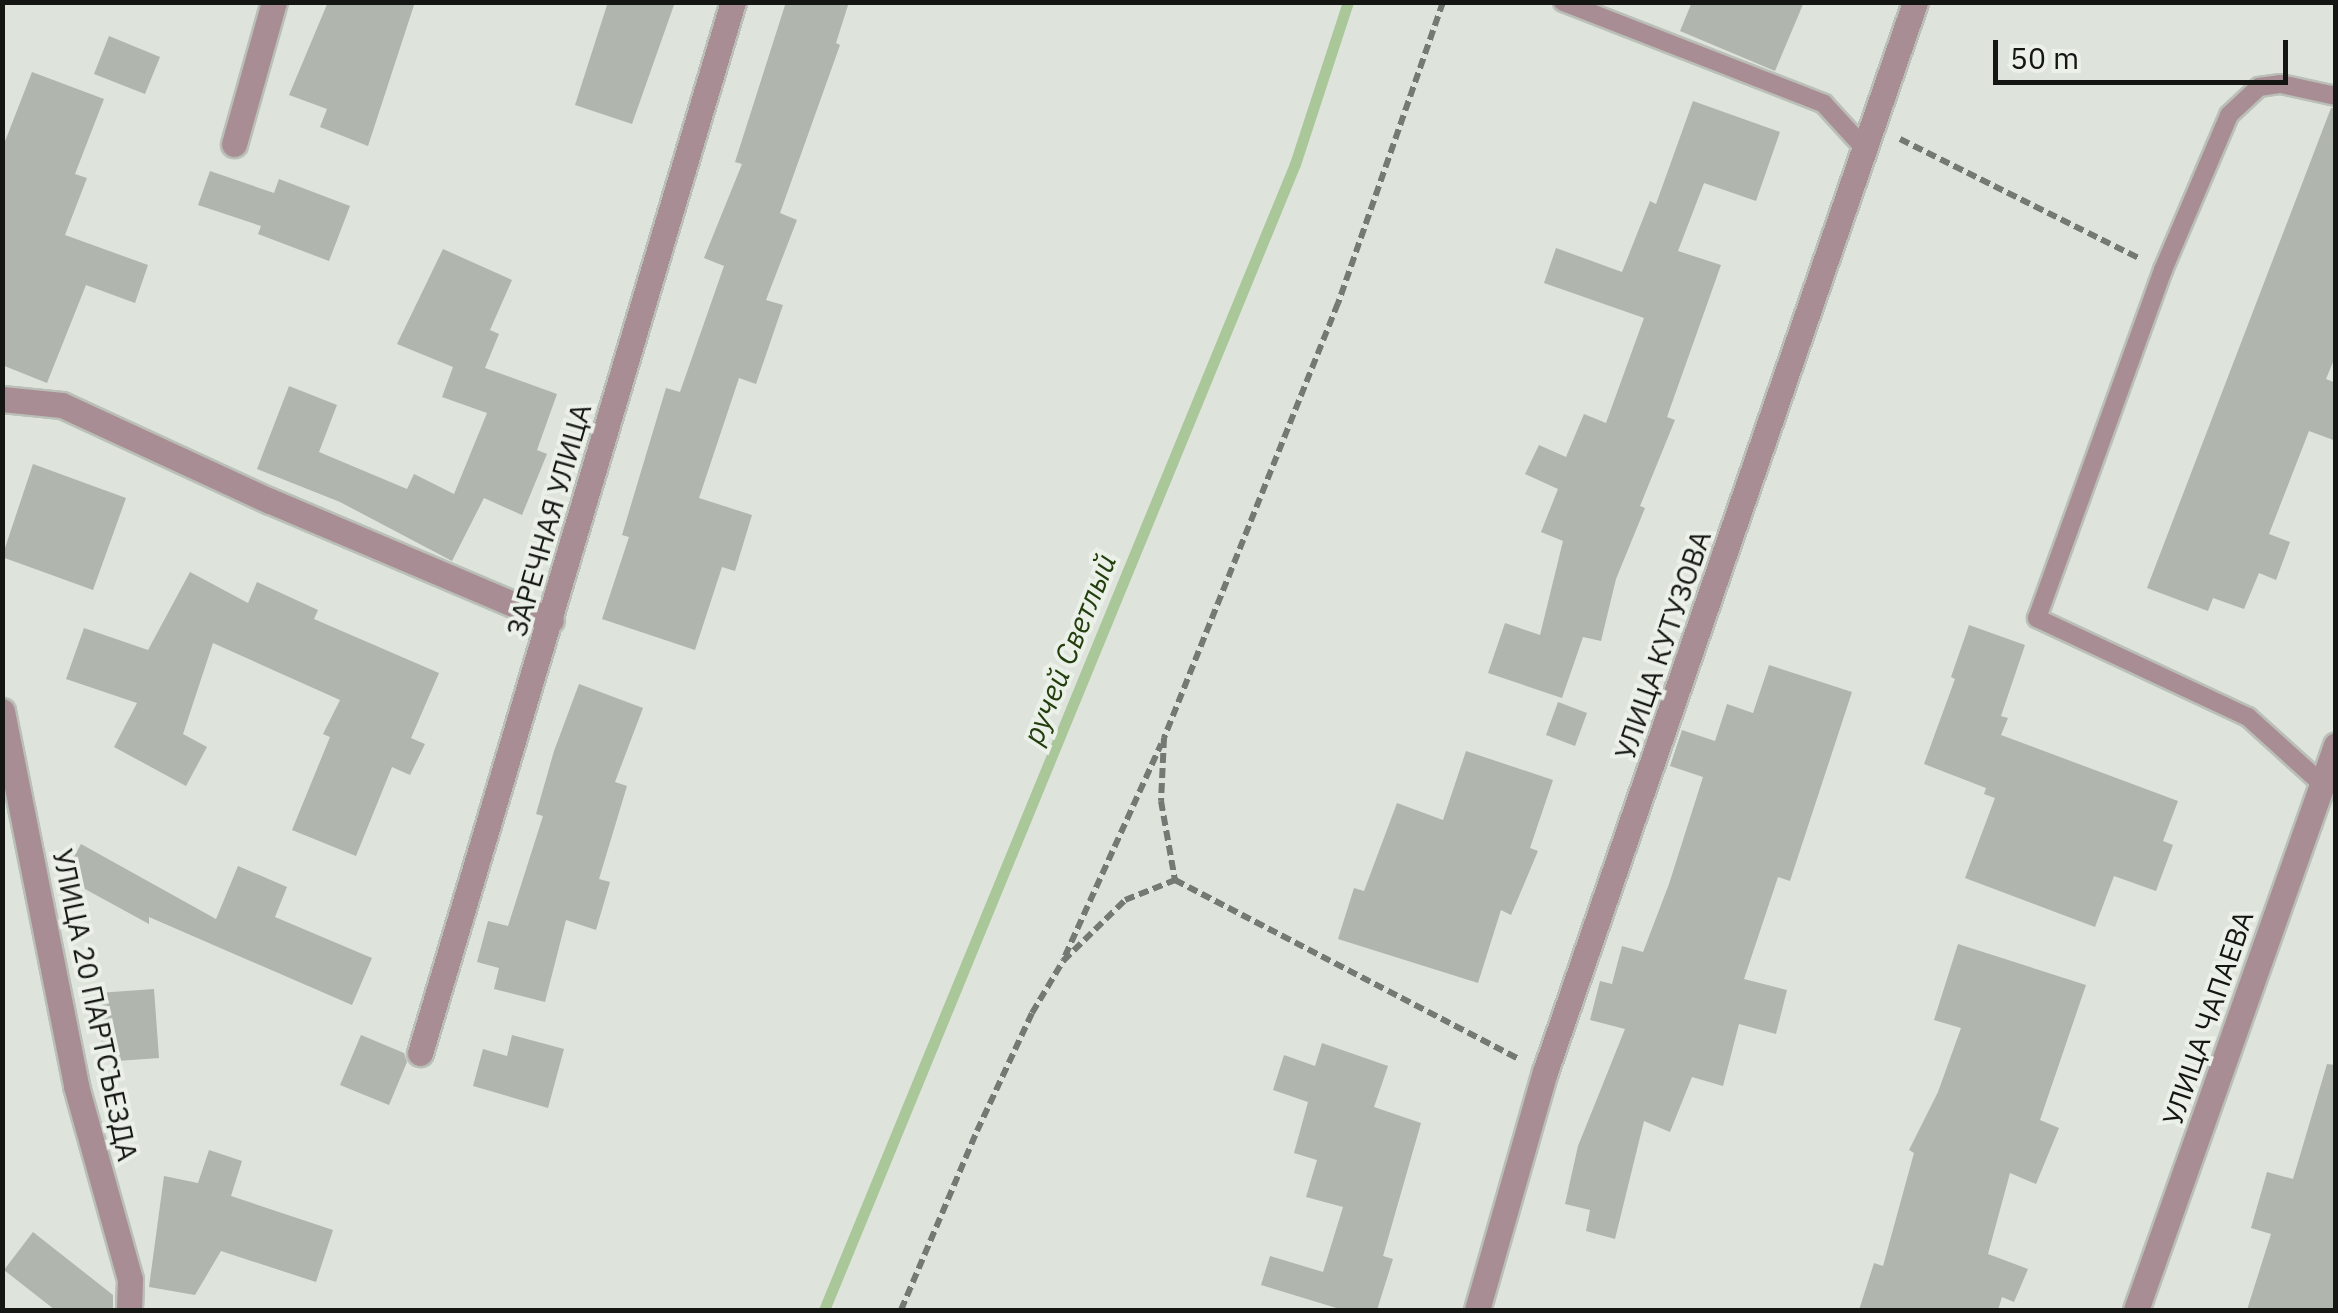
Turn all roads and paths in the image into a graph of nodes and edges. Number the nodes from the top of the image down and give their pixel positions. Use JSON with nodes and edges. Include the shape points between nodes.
{"nodes":[{"id":1,"x":274,"y":2,"type":"edge"},
{"id":2,"x":732,"y":2,"type":"edge"},
{"id":3,"x":1443,"y":2,"type":"edge"},
{"id":4,"x":1563,"y":2,"type":"edge"},
{"id":5,"x":1915,"y":2,"type":"edge"},
{"id":6,"x":2336,"y":96,"type":"edge"},
{"id":7,"x":1869,"y":138,"type":"junction"},
{"id":8,"x":234,"y":144,"type":"dead end"},
{"id":9,"x":2163,"y":270,"type":"junction"},
{"id":10,"x":2,"y":398,"type":"edge"},
{"id":11,"x":551,"y":620,"type":"junction"},
{"id":12,"x":2,"y":711,"type":"edge"},
{"id":13,"x":1164,"y":738,"type":"junction"},
{"id":14,"x":2336,"y":745,"type":"edge"},
{"id":15,"x":2322,"y":784,"type":"junction"},
{"id":16,"x":1176,"y":880,"type":"junction"},
{"id":17,"x":1063,"y":961,"type":"junction"},
{"id":18,"x":420,"y":1053,"type":"dead end"},
{"id":19,"x":1545,"y":1072,"type":"junction"},
{"id":20,"x":128,"y":1310,"type":"edge"},
{"id":21,"x":902,"y":1310,"type":"edge"},
{"id":22,"x":1478,"y":1310,"type":"edge"},
{"id":23,"x":2136,"y":1310,"type":"edge"}],
"edges":[{"from":1,"to":8,"type":"street"},
{"from":2,"to":11,"type":"street","name":"ЗАРЕЧНАЯ УЛИЦА"},
{"from":3,"to":13,"type":"path","via":[[1338,304]]},
{"from":4,"to":7,"type":"lane","via":[[1824,104]]},
{"from":5,"to":7,"type":"street","name":"УЛИЦА КУТУЗОВА"},
{"from":6,"to":9,"type":"lane","via":[[2281,84],[2242,98]]},
{"from":7,"to":9,"type":"path"},
{"from":7,"to":19,"type":"street","name":"УЛИЦА КУТУЗОВА"},
{"from":9,"to":15,"type":"lane","via":[[2037,618],[2248,717]]},
{"from":10,"to":11,"type":"street","via":[[62,404]]},
{"from":11,"to":18,"type":"street","name":"ЗАРЕЧНАЯ УЛИЦА"},
{"from":12,"to":20,"type":"street","name":"УЛИЦА 20 ПАРТСЪЕЗДА","via":[[76,1086],[130,1280]]},
{"from":13,"to":16,"type":"path","via":[[1161,801]]},
{"from":13,"to":17,"type":"path"},
{"from":14,"to":15,"type":"street","name":"УЛИЦА ЧАПАЕВА"},
{"from":15,"to":23,"type":"street","name":"УЛИЦА ЧАПАЕВА"},
{"from":16,"to":17,"type":"path","via":[[1124,900]]},
{"from":16,"to":19,"type":"path"},
{"from":17,"to":21,"type":"path","via":[[977,1131]]},
{"from":19,"to":22,"type":"street","name":"УЛИЦА КУТУЗОВА"}]}
